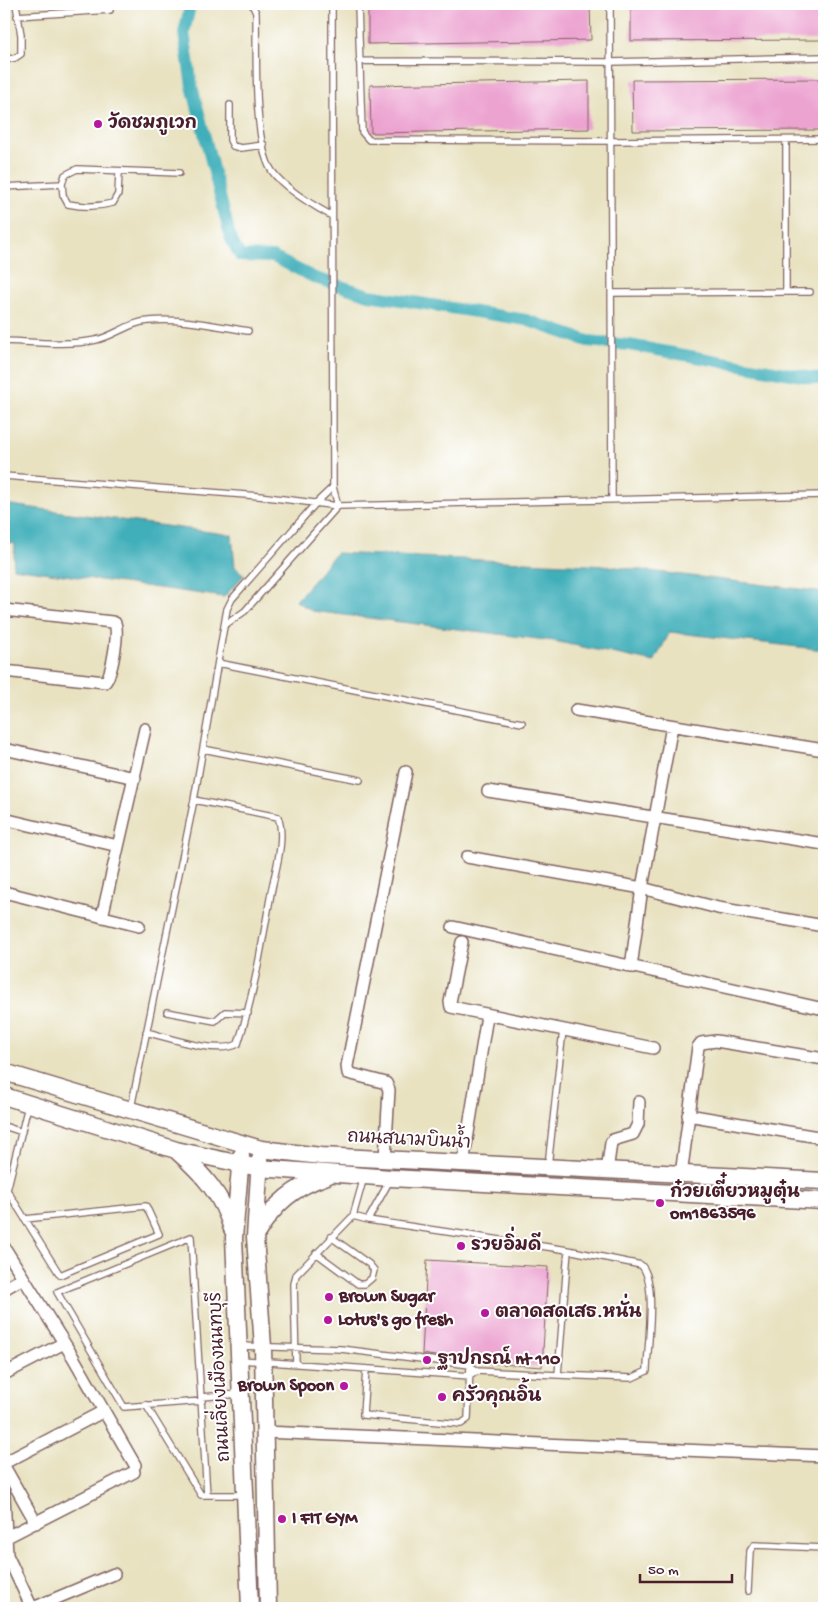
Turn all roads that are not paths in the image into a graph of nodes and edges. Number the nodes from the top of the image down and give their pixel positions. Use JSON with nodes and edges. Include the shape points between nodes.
{"nodes":[{"id":1,"x":16,"y":4,"type":"edge"},
{"id":2,"x":252,"y":4,"type":"edge"},
{"id":3,"x":332,"y":4,"type":"edge"},
{"id":4,"x":358,"y":4,"type":"edge"},
{"id":5,"x":610,"y":4,"type":"edge"},
{"id":6,"x":110,"y":10,"type":"dead end"},
{"id":7,"x":17,"y":16,"type":"junction"},
{"id":8,"x":824,"y":56,"type":"edge"},
{"id":9,"x":4,"y":60,"type":"edge"},
{"id":10,"x":359,"y":61,"type":"junction"},
{"id":11,"x":611,"y":62,"type":"junction"},
{"id":12,"x":230,"y":105,"type":"dead end"},
{"id":13,"x":824,"y":139,"type":"edge"},
{"id":14,"x":786,"y":140,"type":"junction"},
{"id":15,"x":612,"y":141,"type":"junction"},
{"id":16,"x":264,"y":145,"type":"junction"},
{"id":17,"x":119,"y":172,"type":"junction"},
{"id":18,"x":179,"y":172,"type":"dead end"},
{"id":19,"x":62,"y":184,"type":"junction"},
{"id":20,"x":4,"y":188,"type":"edge"},
{"id":21,"x":332,"y":216,"type":"junction"},
{"id":22,"x":786,"y":292,"type":"junction"},
{"id":23,"x":810,"y":292,"type":"dead end"},
{"id":24,"x":612,"y":293,"type":"junction"},
{"id":25,"x":248,"y":330,"type":"dead end"},
{"id":26,"x":4,"y":341,"type":"edge"},
{"id":27,"x":4,"y":476,"type":"edge"},
{"id":28,"x":333,"y":487,"type":"junction"},
{"id":29,"x":824,"y":495,"type":"edge"},
{"id":30,"x":612,"y":498,"type":"junction"},
{"id":31,"x":316,"y":503,"type":"junction"},
{"id":32,"x":338,"y":506,"type":"junction"},
{"id":33,"x":4,"y":610,"type":"edge"},
{"id":34,"x":225,"y":625,"type":"junction"},
{"id":35,"x":218,"y":663,"type":"junction"},
{"id":36,"x":4,"y":671,"type":"edge"},
{"id":37,"x":576,"y":710,"type":"dead end"},
{"id":38,"x":522,"y":722,"type":"dead end"},
{"id":39,"x":672,"y":726,"type":"junction"},
{"id":40,"x":145,"y":729,"type":"dead end"},
{"id":41,"x":4,"y":749,"type":"edge"},
{"id":42,"x":203,"y":749,"type":"junction"},
{"id":43,"x":824,"y":750,"type":"edge"},
{"id":44,"x":406,"y":772,"type":"dead end"},
{"id":45,"x":135,"y":778,"type":"junction"},
{"id":46,"x":360,"y":780,"type":"dead end"},
{"id":47,"x":488,"y":791,"type":"dead end"},
{"id":48,"x":194,"y":800,"type":"junction"},
{"id":49,"x":656,"y":817,"type":"junction"},
{"id":50,"x":4,"y":819,"type":"edge"},
{"id":51,"x":824,"y":844,"type":"edge"},
{"id":52,"x":118,"y":846,"type":"junction"},
{"id":53,"x":467,"y":857,"type":"dead end"},
{"id":54,"x":642,"y":888,"type":"junction"},
{"id":55,"x":4,"y":892,"type":"edge"},
{"id":56,"x":102,"y":917,"type":"junction"},
{"id":57,"x":139,"y":926,"type":"dead end"},
{"id":58,"x":452,"y":926,"type":"dead end"},
{"id":59,"x":824,"y":926,"type":"edge"},
{"id":60,"x":462,"y":942,"type":"dead end"},
{"id":61,"x":631,"y":967,"type":"junction"},
{"id":62,"x":824,"y":1009,"type":"edge"},
{"id":63,"x":167,"y":1012,"type":"dead end"},
{"id":64,"x":248,"y":1013,"type":"junction"},
{"id":65,"x":487,"y":1016,"type":"junction"},
{"id":66,"x":564,"y":1030,"type":"junction"},
{"id":67,"x":146,"y":1032,"type":"junction"},
{"id":68,"x":653,"y":1048,"type":"dead end"},
{"id":69,"x":824,"y":1059,"type":"edge"},
{"id":70,"x":4,"y":1072,"type":"edge"},
{"id":71,"x":4,"y":1096,"type":"edge"},
{"id":72,"x":638,"y":1102,"type":"dead end"},
{"id":73,"x":29,"y":1104,"type":"junction"},
{"id":74,"x":130,"y":1111,"type":"junction"},
{"id":75,"x":688,"y":1115,"type":"junction"},
{"id":76,"x":4,"y":1126,"type":"edge"},
{"id":77,"x":22,"y":1132,"type":"junction"},
{"id":78,"x":824,"y":1138,"type":"edge"},
{"id":79,"x":243,"y":1144,"type":"junction"},
{"id":80,"x":261,"y":1149,"type":"junction"},
{"id":81,"x":176,"y":1150,"type":"junction"},
{"id":82,"x":385,"y":1159,"type":"junction"},
{"id":83,"x":463,"y":1164,"type":"junction"},
{"id":84,"x":240,"y":1166,"type":"junction"},
{"id":85,"x":259,"y":1168,"type":"junction"},
{"id":86,"x":547,"y":1168,"type":"junction"},
{"id":87,"x":607,"y":1171,"type":"junction"},
{"id":88,"x":334,"y":1173,"type":"junction"},
{"id":89,"x":681,"y":1174,"type":"junction"},
{"id":90,"x":364,"y":1176,"type":"junction"},
{"id":91,"x":391,"y":1178,"type":"junction"},
{"id":92,"x":824,"y":1181,"type":"edge"},
{"id":93,"x":824,"y":1201,"type":"edge"},
{"id":94,"x":353,"y":1216,"type":"junction"},
{"id":95,"x":25,"y":1219,"type":"junction"},
{"id":96,"x":368,"y":1220,"type":"junction"},
{"id":97,"x":255,"y":1237,"type":"junction"},
{"id":98,"x":331,"y":1237,"type":"junction"},
{"id":99,"x":234,"y":1238,"type":"junction"},
{"id":100,"x":4,"y":1247,"type":"edge"},
{"id":101,"x":568,"y":1250,"type":"junction"},
{"id":102,"x":316,"y":1253,"type":"junction"},
{"id":103,"x":23,"y":1278,"type":"junction"},
{"id":104,"x":4,"y":1289,"type":"edge"},
{"id":105,"x":64,"y":1343,"type":"junction"},
{"id":106,"x":297,"y":1348,"type":"junction"},
{"id":107,"x":240,"y":1353,"type":"junction"},
{"id":108,"x":263,"y":1354,"type":"junction"},
{"id":109,"x":296,"y":1364,"type":"junction"},
{"id":110,"x":470,"y":1365,"type":"junction"},
{"id":111,"x":366,"y":1369,"type":"junction"},
{"id":112,"x":477,"y":1371,"type":"junction"},
{"id":113,"x":4,"y":1374,"type":"edge"},
{"id":114,"x":558,"y":1375,"type":"junction"},
{"id":115,"x":470,"y":1376,"type":"junction"},
{"id":116,"x":242,"y":1394,"type":"junction"},
{"id":117,"x":202,"y":1399,"type":"junction"},
{"id":118,"x":146,"y":1405,"type":"junction"},
{"id":119,"x":104,"y":1411,"type":"junction"},
{"id":120,"x":264,"y":1432,"type":"junction"},
{"id":121,"x":824,"y":1456,"type":"edge"},
{"id":122,"x":4,"y":1464,"type":"edge"},
{"id":123,"x":18,"y":1493,"type":"junction"},
{"id":124,"x":246,"y":1494,"type":"junction"},
{"id":125,"x":207,"y":1495,"type":"junction"},
{"id":126,"x":4,"y":1496,"type":"edge"},
{"id":127,"x":36,"y":1524,"type":"junction"},
{"id":128,"x":7,"y":1537,"type":"junction"},
{"id":129,"x":824,"y":1548,"type":"edge"},
{"id":130,"x":114,"y":1574,"type":"dead end"},
{"id":131,"x":748,"y":1591,"type":"dead end"},
{"id":132,"x":32,"y":1608,"type":"edge"},
{"id":133,"x":250,"y":1608,"type":"edge"},
{"id":134,"x":268,"y":1608,"type":"edge"}],
"edges":[{"from":1,"to":7,"type":"lane"},
{"from":2,"to":16,"type":"lane","via":[[256,13],[260,130]]},
{"from":3,"to":21,"type":"lane"},
{"from":4,"to":10,"type":"lane"},
{"from":5,"to":11,"type":"lane"},
{"from":6,"to":7,"type":"lane"},
{"from":7,"to":9,"type":"lane","via":[[21,54]]},
{"from":8,"to":11,"type":"lane"},
{"from":10,"to":11,"type":"lane"},
{"from":10,"to":15,"type":"lane","via":[[362,132],[369,140]]},
{"from":11,"to":15,"type":"lane"},
{"from":12,"to":16,"type":"lane","via":[[230,140],[233,146]]},
{"from":13,"to":14,"type":"lane"},
{"from":14,"to":15,"type":"lane"},
{"from":14,"to":22,"type":"lane"},
{"from":15,"to":24,"type":"lane"},
{"from":16,"to":21,"type":"lane","via":[[270,167],[289,188]]},
{"from":17,"to":18,"type":"lane"},
{"from":17,"to":19,"type":"lane","via":[[77,169],[65,175]]},
{"from":17,"to":19,"type":"lane","via":[[116,199],[104,205],[81,207],[68,204]]},
{"from":19,"to":20,"type":"lane"},
{"from":21,"to":28,"type":"lane"},
{"from":22,"to":23,"type":"lane"},
{"from":22,"to":24,"type":"lane"},
{"from":24,"to":30,"type":"lane"},
{"from":25,"to":26,"type":"lane","via":[[179,321],[148,321],[124,327],[114,335],[94,341]]},
{"from":27,"to":31,"type":"lane"},
{"from":28,"to":31,"type":"lane"},
{"from":28,"to":32,"type":"lane"},
{"from":29,"to":30,"type":"lane"},
{"from":30,"to":32,"type":"lane"},
{"from":31,"to":32,"type":"lane"},
{"from":31,"to":34,"type":"lane","via":[[232,599]]},
{"from":32,"to":34,"type":"lane","via":[[246,610]]},
{"from":33,"to":36,"type":"street","via":[[112,622],[116,624],[117,631],[111,670],[105,682]]},
{"from":34,"to":35,"type":"lane"},
{"from":35,"to":38,"type":"lane"},
{"from":35,"to":42,"type":"lane"},
{"from":37,"to":39,"type":"street"},
{"from":39,"to":43,"type":"street"},
{"from":39,"to":49,"type":"street"},
{"from":40,"to":45,"type":"street"},
{"from":41,"to":45,"type":"street"},
{"from":42,"to":46,"type":"lane"},
{"from":42,"to":48,"type":"lane"},
{"from":44,"to":82,"type":"street","via":[[347,1066],[348,1073],[386,1083],[389,1090]]},
{"from":45,"to":52,"type":"street"},
{"from":47,"to":49,"type":"street"},
{"from":48,"to":64,"type":"lane","via":[[278,817],[281,824]]},
{"from":48,"to":67,"type":"lane"},
{"from":49,"to":51,"type":"street"},
{"from":49,"to":54,"type":"street"},
{"from":50,"to":52,"type":"street"},
{"from":52,"to":56,"type":"street"},
{"from":53,"to":54,"type":"street"},
{"from":54,"to":59,"type":"street","via":[[718,908]]},
{"from":54,"to":61,"type":"street"},
{"from":55,"to":56,"type":"street"},
{"from":56,"to":57,"type":"street"},
{"from":58,"to":61,"type":"street"},
{"from":60,"to":65,"type":"street","via":[[451,1008]]},
{"from":61,"to":62,"type":"street"},
{"from":63,"to":64,"type":"lane","via":[[215,1021],[225,1012]]},
{"from":64,"to":67,"type":"lane","via":[[238,1044],[231,1048]]},
{"from":65,"to":66,"type":"street"},
{"from":65,"to":83,"type":"street"},
{"from":66,"to":68,"type":"street"},
{"from":66,"to":86,"type":"lane"},
{"from":67,"to":74,"type":"lane"},
{"from":69,"to":75,"type":"street","via":[[716,1041],[701,1043]]},
{"from":70,"to":74,"type":"main road","name":"ถนนสนามบินน้ำ"},
{"from":71,"to":73,"type":"main road","name":"ถนนสนามบินน้ำ"},
{"from":72,"to":87,"type":"street","via":[[638,1124],[632,1134],[611,1143]]},
{"from":73,"to":77,"type":"lane"},
{"from":73,"to":81,"type":"main road","name":"ถนนสนามบินน้ำ"},
{"from":74,"to":79,"type":"main road","name":"ถนนสนามบินน้ำ"},
{"from":75,"to":78,"type":"street"},
{"from":75,"to":89,"type":"street"},
{"from":76,"to":77,"type":"lane"},
{"from":77,"to":95,"type":"lane","via":[[7,1190]]},
{"from":79,"to":80,"type":"main road","name":"ถนนสนามบินน้ำ"},
{"from":79,"to":84,"type":"main road","name":"ถนนเลี่ยงเมืองนนทบุรี"},
{"from":80,"to":82,"type":"main road","name":"ถนนสนามบินน้ำ"},
{"from":80,"to":85,"type":"main road"},
{"from":81,"to":84,"type":"main road","name":"ถนนสนามบินน้ำ"},
{"from":81,"to":99,"type":"main road","via":[[198,1169],[212,1187],[227,1211]]},
{"from":82,"to":83,"type":"main road","name":"ถนนสนามบินน้ำ"},
{"from":83,"to":86,"type":"main road","name":"ถนนสนามบินน้ำ"},
{"from":84,"to":85,"type":"main road","name":"ถนนสนามบินน้ำ"},
{"from":84,"to":99,"type":"main road","name":"ถนนเลี่ยงเมืองนนทบุรี"},
{"from":85,"to":88,"type":"main road","name":"ถนนสนามบินน้ำ"},
{"from":85,"to":97,"type":"main road"},
{"from":86,"to":87,"type":"main road","name":"ถนนสนามบินน้ำ"},
{"from":87,"to":89,"type":"main road","name":"ถนนสนามบินน้ำ"},
{"from":88,"to":90,"type":"main road","name":"ถนนสนามบินน้ำ"},
{"from":88,"to":97,"type":"main road","via":[[295,1190],[270,1212]]},
{"from":89,"to":92,"type":"main road","name":"ถนนสนามบินน้ำ"},
{"from":90,"to":91,"type":"main road","name":"ถนนสนามบินน้ำ"},
{"from":90,"to":94,"type":"lane"},
{"from":91,"to":93,"type":"main road","name":"ถนนสนามบินน้ำ"},
{"from":91,"to":96,"type":"lane"},
{"from":94,"to":96,"type":"lane"},
{"from":94,"to":98,"type":"lane"},
{"from":95,"to":95,"type":"lane","via":[[60,1275],[159,1234],[146,1206]]},
{"from":96,"to":101,"type":"lane"},
{"from":97,"to":108,"type":"main road"},
{"from":98,"to":102,"type":"lane"},
{"from":98,"to":102,"type":"lane","via":[[369,1264],[374,1270],[372,1278],[366,1284],[358,1284]]},
{"from":99,"to":107,"type":"main road","name":"ถนนเลี่ยงเมืองนนทบุรี"},
{"from":100,"to":103,"type":"street"},
{"from":101,"to":114,"type":"lane"},
{"from":101,"to":114,"type":"lane","via":[[641,1265],[644,1269],[650,1288],[647,1372],[632,1378]]},
{"from":102,"to":106,"type":"lane","via":[[296,1275],[294,1284]]},
{"from":103,"to":104,"type":"street"},
{"from":103,"to":105,"type":"street"},
{"from":105,"to":113,"type":"street"},
{"from":105,"to":119,"type":"street"},
{"from":106,"to":108,"type":"lane"},
{"from":106,"to":109,"type":"lane"},
{"from":106,"to":110,"type":"lane"},
{"from":107,"to":108,"type":"lane"},
{"from":107,"to":108,"type":"lane"},
{"from":107,"to":116,"type":"main road","name":"ถนนเลี่ยงเมืองนนทบุรี"},
{"from":108,"to":109,"type":"lane"},
{"from":108,"to":120,"type":"main road"},
{"from":109,"to":111,"type":"lane"},
{"from":110,"to":112,"type":"lane"},
{"from":110,"to":115,"type":"lane"},
{"from":111,"to":115,"type":"lane"},
{"from":111,"to":115,"type":"lane","via":[[363,1415],[461,1424],[468,1419]]},
{"from":112,"to":114,"type":"lane"},
{"from":112,"to":115,"type":"lane"},
{"from":116,"to":117,"type":"lane"},
{"from":116,"to":124,"type":"main road","name":"ถนนเลี่ยงเมืองนนทบุรี"},
{"from":117,"to":118,"type":"lane"},
{"from":117,"to":118,"type":"lane","via":[[191,1237],[57,1292],[124,1407]]},
{"from":117,"to":125,"type":"lane"},
{"from":118,"to":125,"type":"lane","via":[[201,1495]]},
{"from":119,"to":122,"type":"street"},
{"from":119,"to":127,"type":"street","via":[[135,1469]]},
{"from":120,"to":121,"type":"street"},
{"from":120,"to":134,"type":"main road"},
{"from":122,"to":123,"type":"street"},
{"from":123,"to":126,"type":"street"},
{"from":123,"to":127,"type":"street"},
{"from":124,"to":125,"type":"lane"},
{"from":124,"to":133,"type":"main road","name":"ถนนเลี่ยงเมืองนนทบุรี"},
{"from":126,"to":128,"type":"street"},
{"from":127,"to":128,"type":"street"},
{"from":128,"to":132,"type":"street","via":[[7,1555]]},
{"from":129,"to":131,"type":"lane","via":[[754,1545],[750,1551]]},
{"from":130,"to":132,"type":"street"}]}
